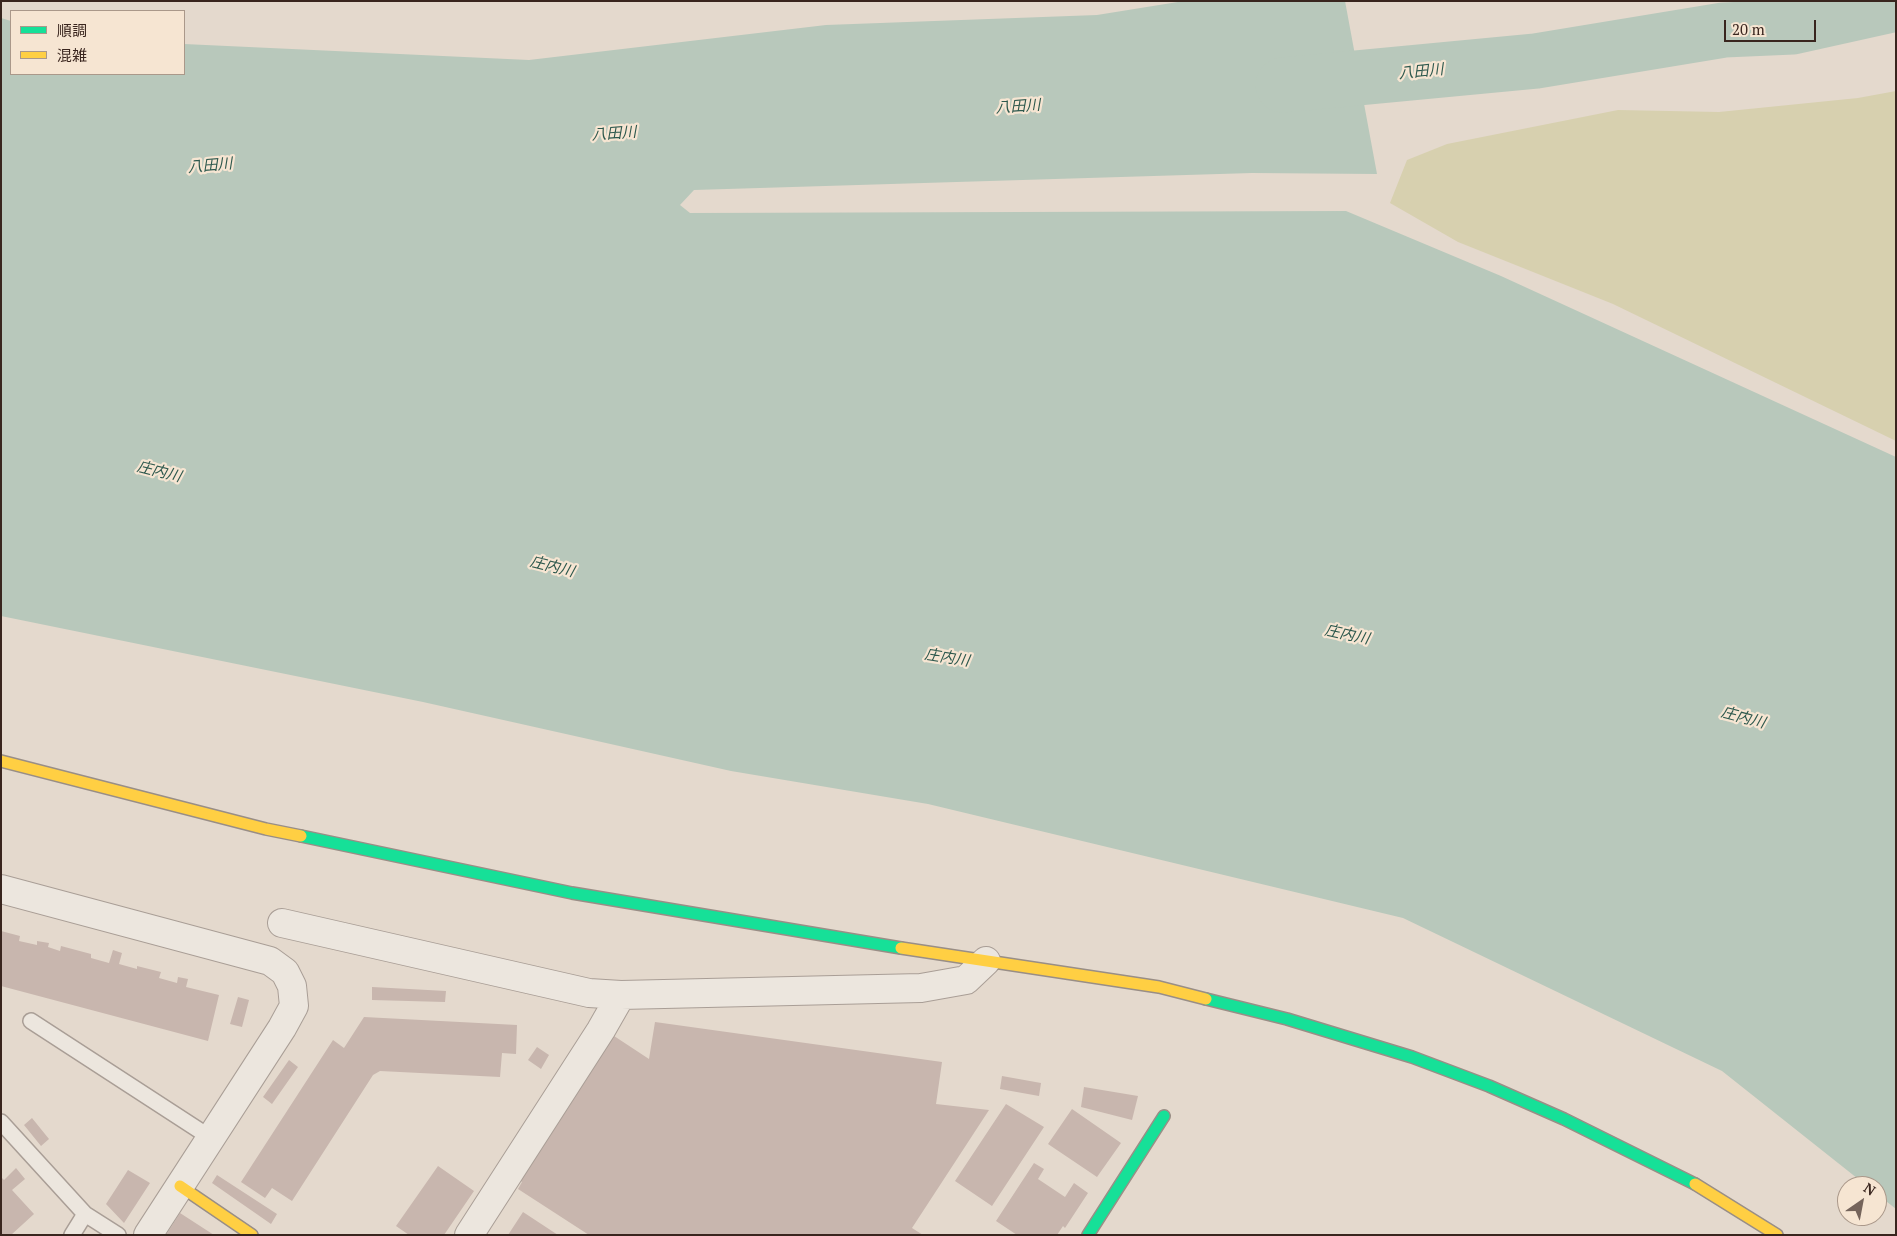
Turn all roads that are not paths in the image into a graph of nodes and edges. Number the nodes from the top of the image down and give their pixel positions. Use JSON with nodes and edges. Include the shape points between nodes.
{"nodes":[{"id":1,"x":1,"y":761,"type":"edge"},
{"id":2,"x":1,"y":889,"type":"edge"},
{"id":3,"x":282,"y":923,"type":"dead end"},
{"id":4,"x":986,"y":961,"type":"junction"},
{"id":5,"x":621,"y":995,"type":"junction"},
{"id":6,"x":30,"y":1021,"type":"dead end"},
{"id":7,"x":1164,"y":1116,"type":"dead end"},
{"id":8,"x":1,"y":1122,"type":"edge"},
{"id":9,"x":211,"y":1138,"type":"junction"},
{"id":10,"x":180,"y":1186,"type":"junction"},
{"id":11,"x":85,"y":1214,"type":"junction"},
{"id":12,"x":72,"y":1235,"type":"edge"},
{"id":13,"x":118,"y":1235,"type":"edge"},
{"id":14,"x":148,"y":1235,"type":"edge"},
{"id":15,"x":252,"y":1235,"type":"edge"},
{"id":16,"x":469,"y":1235,"type":"edge"},
{"id":17,"x":1088,"y":1235,"type":"edge"},
{"id":18,"x":1777,"y":1235,"type":"edge"}],
"edges":[{"from":1,"to":4,"type":"street","via":[[266,829],[572,893]]},
{"from":2,"to":9,"type":"street","via":[[270,961],[285,972],[292,986],[294,1006]]},
{"from":3,"to":5,"type":"street","via":[[589,993]]},
{"from":4,"to":5,"type":"street","via":[[966,980],[921,988]]},
{"from":4,"to":18,"type":"street","via":[[1159,987],[1412,1057],[1564,1119],[1684,1177]]},
{"from":5,"to":16,"type":"street"},
{"from":6,"to":9,"type":"lane"},
{"from":7,"to":17,"type":"street"},
{"from":8,"to":11,"type":"lane"},
{"from":9,"to":10,"type":"street"},
{"from":10,"to":14,"type":"street"},
{"from":10,"to":15,"type":"street"},
{"from":11,"to":12,"type":"lane"},
{"from":11,"to":13,"type":"lane"}]}
